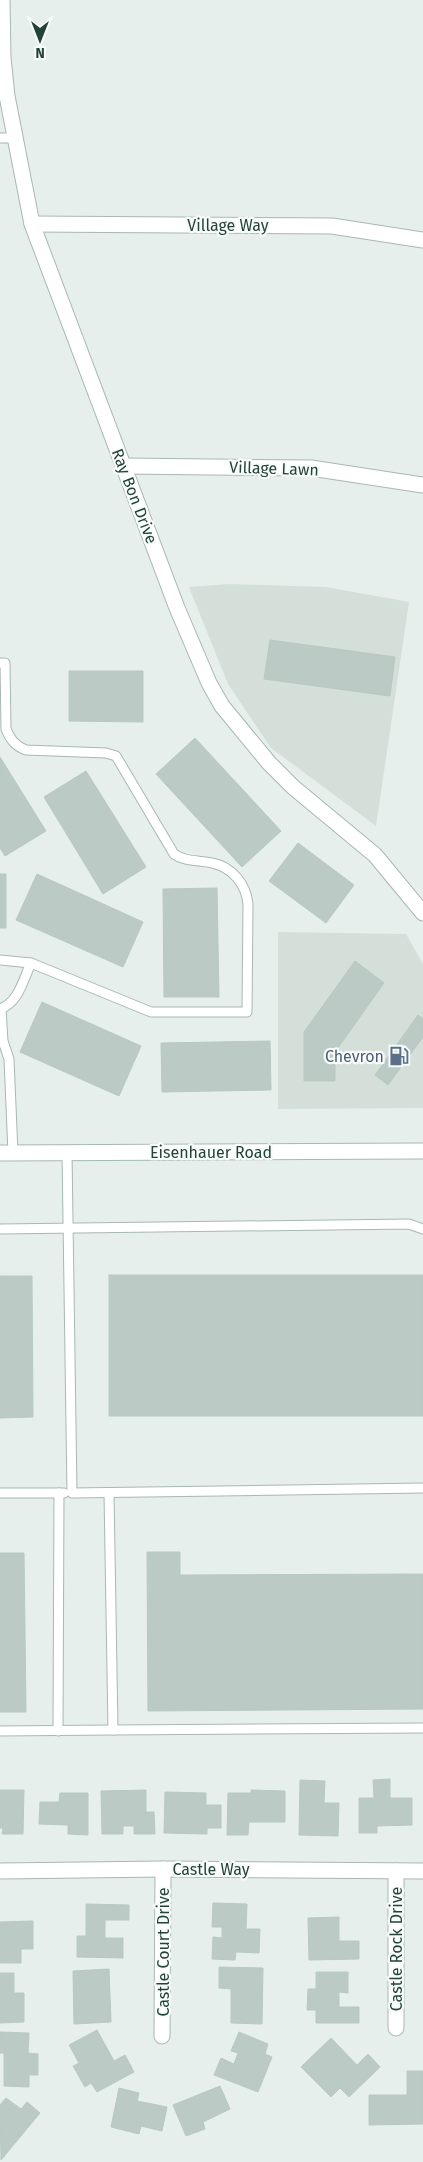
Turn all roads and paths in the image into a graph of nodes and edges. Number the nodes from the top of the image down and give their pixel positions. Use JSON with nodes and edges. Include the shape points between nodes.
{"nodes":[{"id":1,"x":2,"y":0,"type":"edge"},
{"id":2,"x":0,"y":138,"type":"edge"},
{"id":3,"x":16,"y":138,"type":"junction"},
{"id":4,"x":32,"y":224,"type":"junction"},
{"id":5,"x":423,"y":240,"type":"edge"},
{"id":6,"x":124,"y":466,"type":"junction"},
{"id":7,"x":423,"y":485,"type":"edge"},
{"id":8,"x":0,"y":663,"type":"edge"},
{"id":9,"x":423,"y":913,"type":"edge"},
{"id":10,"x":0,"y":960,"type":"edge"},
{"id":11,"x":31,"y":963,"type":"junction"},
{"id":12,"x":0,"y":1009,"type":"edge"},
{"id":13,"x":423,"y":1151,"type":"edge"},
{"id":14,"x":67,"y":1152,"type":"junction"},
{"id":15,"x":6,"y":1153,"type":"edge"},
{"id":16,"x":67,"y":1228,"type":"junction"},
{"id":17,"x":0,"y":1229,"type":"edge"},
{"id":18,"x":423,"y":1229,"type":"edge"},
{"id":19,"x":423,"y":1488,"type":"edge"},
{"id":20,"x":0,"y":1493,"type":"edge"},
{"id":21,"x":60,"y":1493,"type":"junction"},
{"id":22,"x":72,"y":1493,"type":"junction"},
{"id":23,"x":109,"y":1493,"type":"junction"},
{"id":24,"x":423,"y":1728,"type":"edge"},
{"id":25,"x":113,"y":1730,"type":"junction"},
{"id":26,"x":0,"y":1731,"type":"edge"},
{"id":27,"x":58,"y":1731,"type":"junction"},
{"id":28,"x":163,"y":1869,"type":"junction"},
{"id":29,"x":396,"y":1870,"type":"junction"},
{"id":30,"x":0,"y":1871,"type":"edge"},
{"id":31,"x":423,"y":1871,"type":"edge"},
{"id":32,"x":396,"y":2028,"type":"dead end"},
{"id":33,"x":162,"y":2036,"type":"dead end"}],
"edges":[{"from":1,"to":3,"type":"street","name":"Ray Bon Drive","via":[[3,58]]},
{"from":2,"to":3,"type":"lane"},
{"from":3,"to":4,"type":"street","name":"Ray Bon Drive"},
{"from":4,"to":5,"type":"street","name":"Village Way","via":[[332,226]]},
{"from":4,"to":6,"type":"street","name":"Ray Bon Drive"},
{"from":6,"to":7,"type":"street","name":"Village Lawn","via":[[311,468]]},
{"from":6,"to":9,"type":"street","name":"Ray Bon Drive","via":[[177,608],[222,706],[289,783],[375,855]]},
{"from":8,"to":11,"type":"lane","via":[[6,663],[6,729],[18,748],[116,756],[174,854],[179,858],[225,868],[238,877],[247,893],[247,1012],[151,1012]]},
{"from":10,"to":11,"type":"lane"},
{"from":11,"to":12,"type":"lane","via":[[16,999]]},
{"from":12,"to":15,"type":"lane","via":[[9,1059],[11,1104]]},
{"from":13,"to":14,"type":"street","name":"Eisenhauer Road"},
{"from":14,"to":15,"type":"street","name":"Eisenhauer Road"},
{"from":14,"to":16,"type":"lane"},
{"from":16,"to":17,"type":"lane"},
{"from":16,"to":18,"type":"lane","via":[[409,1224]]},
{"from":16,"to":22,"type":"lane"},
{"from":19,"to":23,"type":"lane"},
{"from":20,"to":21,"type":"lane"},
{"from":21,"to":22,"type":"lane"},
{"from":21,"to":27,"type":"lane"},
{"from":22,"to":23,"type":"lane"},
{"from":23,"to":25,"type":"lane"},
{"from":24,"to":25,"type":"lane"},
{"from":25,"to":27,"type":"lane"},
{"from":26,"to":27,"type":"lane"},
{"from":28,"to":29,"type":"street","name":"Castle Way"},
{"from":28,"to":30,"type":"street","name":"Castle Way"},
{"from":28,"to":33,"type":"street","name":"Castle Court Drive"},
{"from":29,"to":31,"type":"street","name":"Castle Way"},
{"from":29,"to":32,"type":"street","name":"Castle Rock Drive"}]}
